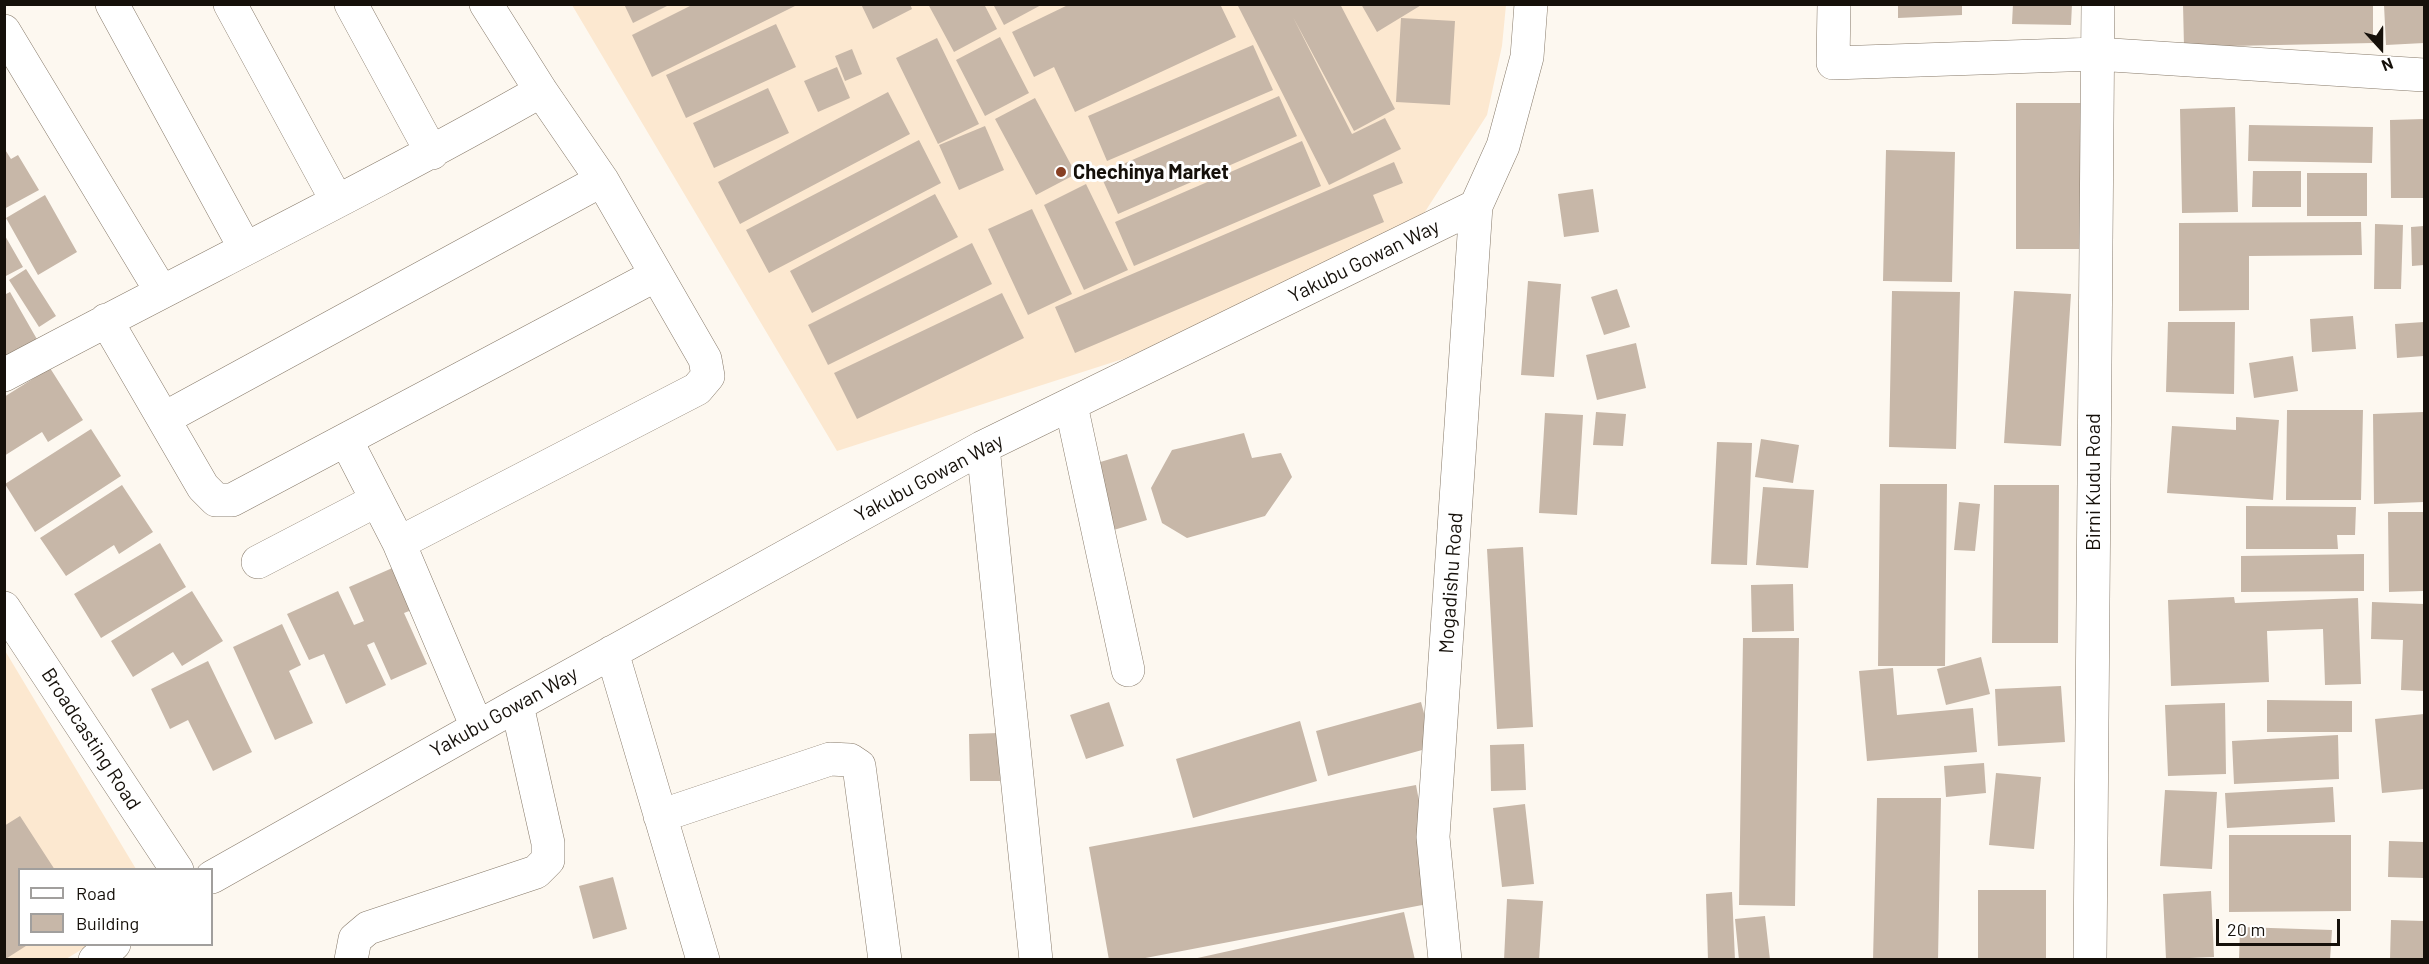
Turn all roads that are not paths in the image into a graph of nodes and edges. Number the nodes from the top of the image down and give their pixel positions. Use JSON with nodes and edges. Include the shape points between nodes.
{"nodes":[{"id":1,"x":112,"y":4,"type":"edge"},
{"id":2,"x":230,"y":4,"type":"edge"},
{"id":3,"x":351,"y":4,"type":"edge"},
{"id":4,"x":486,"y":4,"type":"edge"},
{"id":5,"x":1531,"y":4,"type":"edge"},
{"id":6,"x":1834,"y":4,"type":"edge"},
{"id":7,"x":2098,"y":4,"type":"edge"},
{"id":8,"x":4,"y":31,"type":"edge"},
{"id":9,"x":2096,"y":54,"type":"junction"},
{"id":10,"x":2424,"y":75,"type":"edge"},
{"id":11,"x":541,"y":91,"type":"junction"},
{"id":12,"x":432,"y":153,"type":"junction"},
{"id":13,"x":602,"y":180,"type":"junction"},
{"id":14,"x":337,"y":201,"type":"junction"},
{"id":15,"x":1476,"y":206,"type":"junction"},
{"id":16,"x":245,"y":248,"type":"junction"},
{"id":17,"x":656,"y":275,"type":"junction"},
{"id":18,"x":161,"y":291,"type":"junction"},
{"id":19,"x":106,"y":320,"type":"junction"},
{"id":20,"x":4,"y":375,"type":"edge"},
{"id":21,"x":1071,"y":405,"type":"junction"},
{"id":22,"x":165,"y":418,"type":"junction"},
{"id":23,"x":346,"y":440,"type":"junction"},
{"id":24,"x":984,"y":447,"type":"junction"},
{"id":25,"x":377,"y":500,"type":"junction"},
{"id":26,"x":399,"y":543,"type":"junction"},
{"id":27,"x":258,"y":562,"type":"dead end"},
{"id":28,"x":4,"y":608,"type":"edge"},
{"id":29,"x":612,"y":652,"type":"junction"},
{"id":30,"x":1128,"y":670,"type":"dead end"},
{"id":31,"x":517,"y":705,"type":"junction"},
{"id":32,"x":477,"y":727,"type":"junction"},
{"id":33,"x":660,"y":816,"type":"junction"},
{"id":34,"x":176,"y":868,"type":"edge"},
{"id":35,"x":213,"y":876,"type":"edge"},
{"id":36,"x":113,"y":946,"type":"edge"},
{"id":37,"x":95,"y":960,"type":"edge"},
{"id":38,"x":351,"y":960,"type":"edge"},
{"id":39,"x":703,"y":960,"type":"edge"},
{"id":40,"x":885,"y":960,"type":"edge"},
{"id":41,"x":1036,"y":960,"type":"edge"},
{"id":42,"x":1445,"y":960,"type":"edge"},
{"id":43,"x":2090,"y":960,"type":"edge"}],
"edges":[{"from":1,"to":16,"type":"street"},
{"from":2,"to":14,"type":"street"},
{"from":3,"to":12,"type":"street"},
{"from":4,"to":11,"type":"street"},
{"from":5,"to":15,"type":"street","via":[[1527,57],[1503,146]]},
{"from":6,"to":9,"type":"street","via":[[1833,63]]},
{"from":7,"to":9,"type":"street","name":"Birni Kudu Road"},
{"from":8,"to":18,"type":"street"},
{"from":9,"to":10,"type":"street"},
{"from":9,"to":43,"type":"street","name":"Birni Kudu Road"},
{"from":11,"to":12,"type":"street"},
{"from":11,"to":13,"type":"street"},
{"from":12,"to":14,"type":"street"},
{"from":13,"to":17,"type":"street"},
{"from":13,"to":22,"type":"street"},
{"from":14,"to":16,"type":"street"},
{"from":15,"to":21,"type":"street","name":"Yakubu Gowan Way"},
{"from":15,"to":42,"type":"street","name":"Mogadishu Road","via":[[1433,837]]},
{"from":16,"to":18,"type":"street"},
{"from":17,"to":23,"type":"street"},
{"from":17,"to":26,"type":"street","via":[[705,359],[708,376],[697,388]]},
{"from":18,"to":19,"type":"street"},
{"from":19,"to":20,"type":"street"},
{"from":19,"to":22,"type":"street"},
{"from":21,"to":24,"type":"street","name":"Yakubu Gowan Way"},
{"from":21,"to":30,"type":"street"},
{"from":22,"to":23,"type":"street","via":[[203,487],[216,500],[232,500]]},
{"from":23,"to":25,"type":"street"},
{"from":24,"to":29,"type":"street","name":"Yakubu Gowan Way"},
{"from":24,"to":41,"type":"street"},
{"from":25,"to":26,"type":"street"},
{"from":25,"to":27,"type":"street"},
{"from":26,"to":32,"type":"street"},
{"from":28,"to":34,"type":"street","name":"Broadcasting Road"},
{"from":29,"to":31,"type":"street","name":"Yakubu Gowan Way"},
{"from":29,"to":33,"type":"street"},
{"from":31,"to":32,"type":"street","name":"Yakubu Gowan Way"},
{"from":31,"to":38,"type":"street","via":[[548,843],[548,860],[536,872],[368,928],[355,939]]},
{"from":32,"to":35,"type":"street","name":"Yakubu Gowan Way"},
{"from":33,"to":39,"type":"street"},
{"from":33,"to":40,"type":"street","via":[[830,759],[850,760],[859,766]]},
{"from":36,"to":37,"type":"street"}]}
